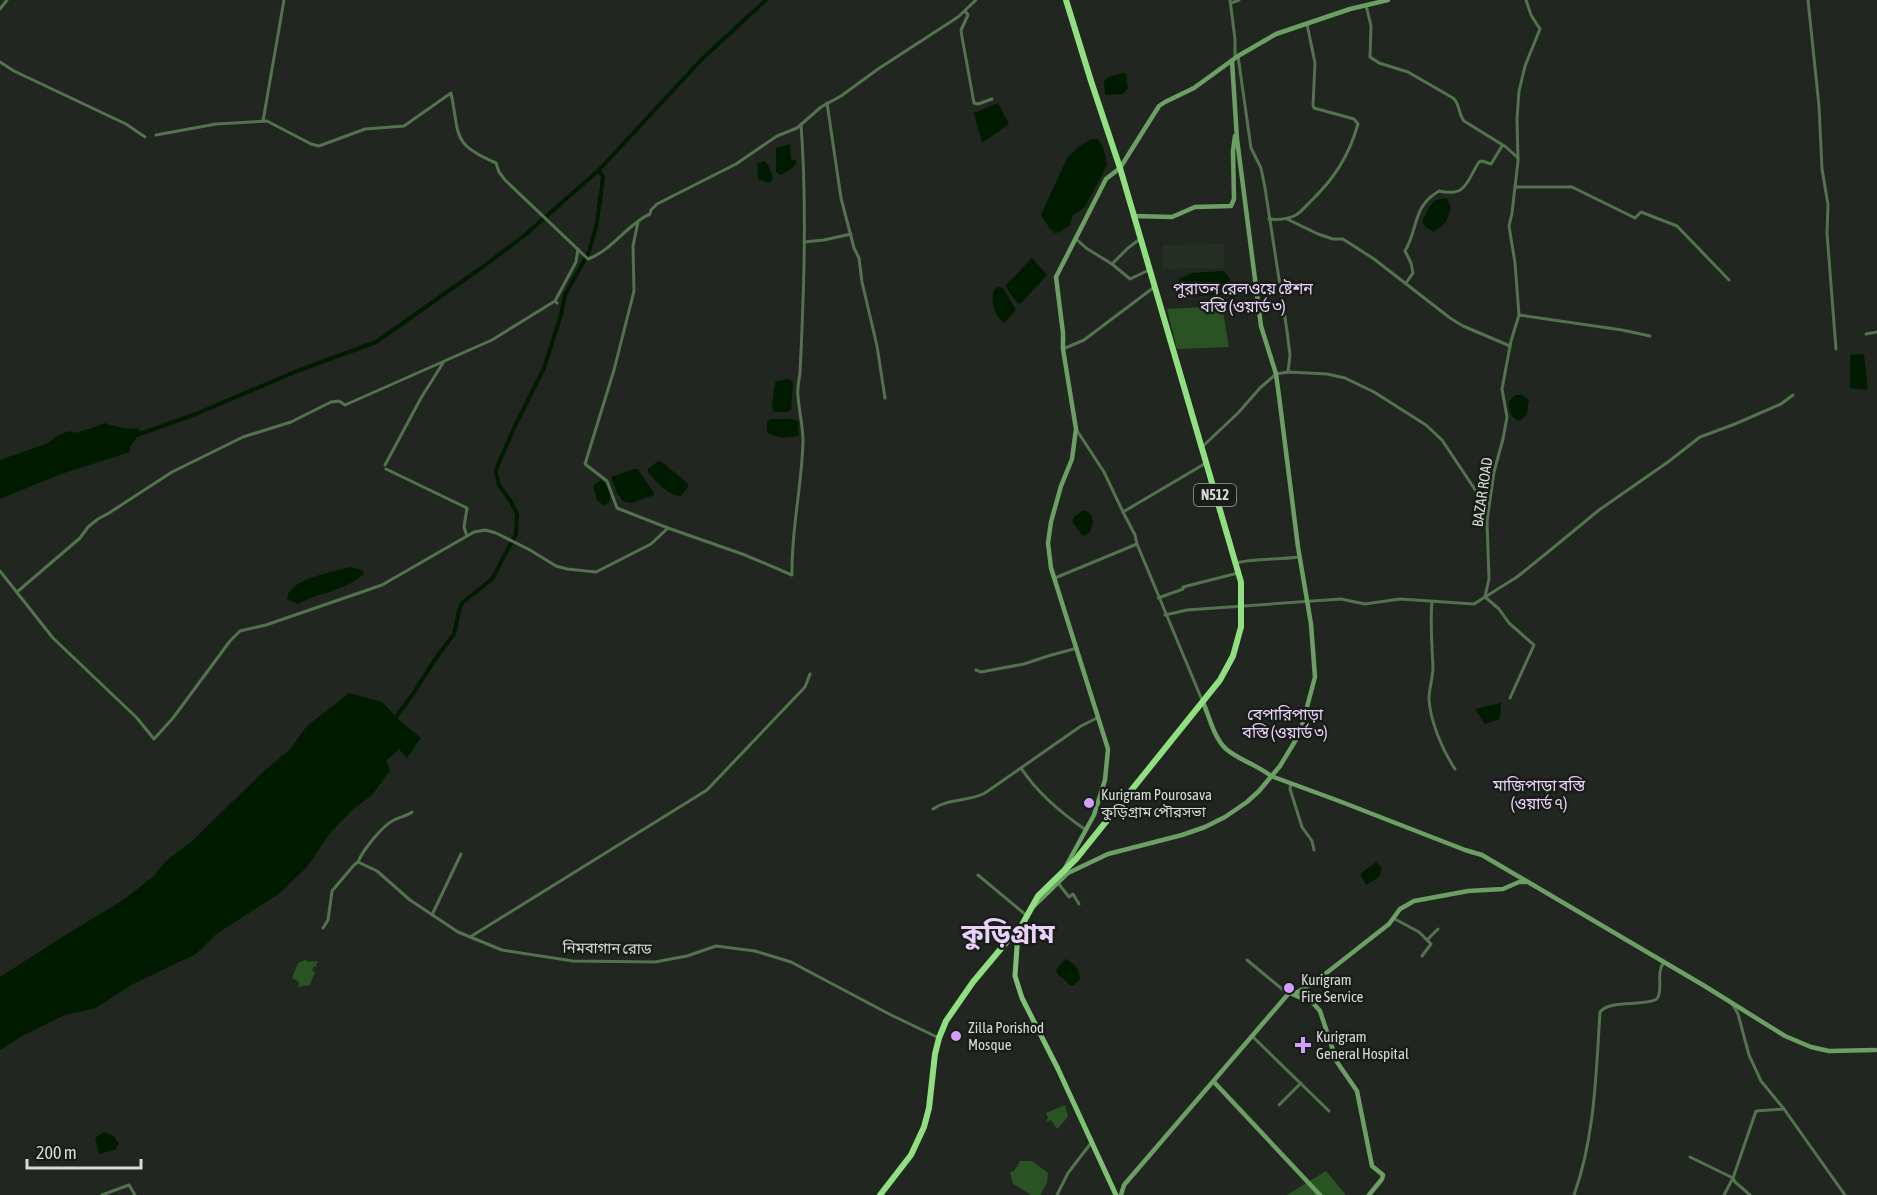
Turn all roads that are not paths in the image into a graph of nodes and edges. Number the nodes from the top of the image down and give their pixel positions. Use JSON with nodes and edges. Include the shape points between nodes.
{"nodes":[{"id":1,"x":7,"y":0,"type":"edge"},
{"id":2,"x":284,"y":0,"type":"edge"},
{"id":3,"x":976,"y":0,"type":"edge"},
{"id":4,"x":1066,"y":0,"type":"edge"},
{"id":5,"x":1239,"y":0,"type":"edge"},
{"id":6,"x":1388,"y":0,"type":"edge"},
{"id":7,"x":1526,"y":0,"type":"edge"},
{"id":8,"x":1808,"y":0,"type":"edge"},
{"id":9,"x":1230,"y":2,"type":"edge"},
{"id":10,"x":1365,"y":5,"type":"junction"},
{"id":11,"x":0,"y":9,"type":"edge"},
{"id":12,"x":965,"y":11,"type":"junction"},
{"id":13,"x":1307,"y":23,"type":"junction"},
{"id":14,"x":1235,"y":59,"type":"junction"},
{"id":15,"x":0,"y":62,"type":"edge"},
{"id":16,"x":992,"y":99,"type":"dead end"},
{"id":17,"x":827,"y":103,"type":"junction"},
{"id":18,"x":263,"y":121,"type":"junction"},
{"id":19,"x":801,"y":124,"type":"junction"},
{"id":20,"x":1236,"y":131,"type":"junction"},
{"id":21,"x":156,"y":135,"type":"dead end"},
{"id":22,"x":145,"y":137,"type":"dead end"},
{"id":23,"x":1502,"y":146,"type":"junction"},
{"id":24,"x":1518,"y":158,"type":"junction"},
{"id":25,"x":1120,"y":168,"type":"junction"},
{"id":26,"x":1515,"y":186,"type":"junction"},
{"id":27,"x":1133,"y":216,"type":"junction"},
{"id":28,"x":1285,"y":218,"type":"junction"},
{"id":29,"x":1268,"y":219,"type":"junction"},
{"id":30,"x":639,"y":221,"type":"junction"},
{"id":31,"x":851,"y":234,"type":"junction"},
{"id":32,"x":1075,"y":238,"type":"junction"},
{"id":33,"x":1140,"y":239,"type":"junction"},
{"id":34,"x":804,"y":242,"type":"junction"},
{"id":35,"x":578,"y":249,"type":"junction"},
{"id":36,"x":1112,"y":264,"type":"junction"},
{"id":37,"x":1149,"y":270,"type":"junction"},
{"id":38,"x":1729,"y":280,"type":"dead end"},
{"id":39,"x":1406,"y":283,"type":"junction"},
{"id":40,"x":1154,"y":287,"type":"junction"},
{"id":41,"x":1519,"y":315,"type":"junction"},
{"id":42,"x":1877,"y":332,"type":"edge"},
{"id":43,"x":1866,"y":334,"type":"dead end"},
{"id":44,"x":1650,"y":336,"type":"dead end"},
{"id":45,"x":1510,"y":346,"type":"junction"},
{"id":46,"x":1064,"y":349,"type":"junction"},
{"id":47,"x":1836,"y":350,"type":"dead end"},
{"id":48,"x":444,"y":361,"type":"junction"},
{"id":49,"x":1288,"y":372,"type":"junction"},
{"id":50,"x":1276,"y":374,"type":"junction"},
{"id":51,"x":1793,"y":395,"type":"dead end"},
{"id":52,"x":885,"y":398,"type":"dead end"},
{"id":53,"x":1076,"y":429,"type":"junction"},
{"id":54,"x":1201,"y":448,"type":"junction"},
{"id":55,"x":1206,"y":463,"type":"junction"},
{"id":56,"x":1489,"y":510,"type":"junction"},
{"id":57,"x":1123,"y":512,"type":"junction"},
{"id":58,"x":668,"y":528,"type":"junction"},
{"id":59,"x":467,"y":536,"type":"junction"},
{"id":60,"x":1137,"y":544,"type":"junction"},
{"id":61,"x":1299,"y":557,"type":"junction"},
{"id":62,"x":1236,"y":563,"type":"junction"},
{"id":63,"x":0,"y":571,"type":"edge"},
{"id":64,"x":1239,"y":573,"type":"junction"},
{"id":65,"x":1054,"y":578,"type":"junction"},
{"id":66,"x":16,"y":592,"type":"junction"},
{"id":67,"x":1485,"y":597,"type":"junction"},
{"id":68,"x":1158,"y":598,"type":"junction"},
{"id":69,"x":1307,"y":601,"type":"junction"},
{"id":70,"x":1432,"y":602,"type":"junction"},
{"id":71,"x":1241,"y":606,"type":"junction"},
{"id":72,"x":1165,"y":615,"type":"junction"},
{"id":73,"x":1077,"y":648,"type":"junction"},
{"id":74,"x":976,"y":670,"type":"dead end"},
{"id":75,"x":810,"y":674,"type":"dead end"},
{"id":76,"x":1510,"y":698,"type":"dead end"},
{"id":77,"x":1203,"y":702,"type":"junction"},
{"id":78,"x":1097,"y":718,"type":"junction"},
{"id":79,"x":1021,"y":768,"type":"junction"},
{"id":80,"x":1455,"y":769,"type":"dead end"},
{"id":81,"x":1271,"y":776,"type":"junction"},
{"id":82,"x":1291,"y":783,"type":"junction"},
{"id":83,"x":933,"y":809,"type":"dead end"},
{"id":84,"x":412,"y":812,"type":"dead end"},
{"id":85,"x":1086,"y":830,"type":"junction"},
{"id":86,"x":1314,"y":850,"type":"dead end"},
{"id":87,"x":461,"y":854,"type":"dead end"},
{"id":88,"x":358,"y":862,"type":"junction"},
{"id":89,"x":1064,"y":870,"type":"junction"},
{"id":90,"x":978,"y":875,"type":"dead end"},
{"id":91,"x":1529,"y":882,"type":"junction"},
{"id":92,"x":1058,"y":883,"type":"junction"},
{"id":93,"x":1079,"y":904,"type":"dead end"},
{"id":94,"x":432,"y":915,"type":"junction"},
{"id":95,"x":1026,"y":915,"type":"junction"},
{"id":96,"x":1393,"y":918,"type":"junction"},
{"id":97,"x":323,"y":928,"type":"dead end"},
{"id":98,"x":1438,"y":929,"type":"dead end"},
{"id":99,"x":1018,"y":932,"type":"junction"},
{"id":100,"x":470,"y":937,"type":"junction"},
{"id":101,"x":1427,"y":940,"type":"junction"},
{"id":102,"x":1422,"y":956,"type":"dead end"},
{"id":103,"x":1247,"y":960,"type":"dead end"},
{"id":104,"x":1664,"y":962,"type":"junction"},
{"id":105,"x":1289,"y":993,"type":"junction"},
{"id":106,"x":1732,"y":1003,"type":"junction"},
{"id":107,"x":1252,"y":1035,"type":"junction"},
{"id":108,"x":939,"y":1038,"type":"junction"},
{"id":109,"x":1875,"y":1050,"type":"dead end"},
{"id":110,"x":1214,"y":1082,"type":"junction"},
{"id":111,"x":1301,"y":1083,"type":"junction"},
{"id":112,"x":1279,"y":1105,"type":"dead end"},
{"id":113,"x":1785,"y":1109,"type":"junction"},
{"id":114,"x":1329,"y":1111,"type":"dead end"},
{"id":115,"x":1091,"y":1143,"type":"junction"},
{"id":116,"x":1690,"y":1157,"type":"dead end"},
{"id":117,"x":1733,"y":1178,"type":"junction"},
{"id":118,"x":1124,"y":1185,"type":"junction"},
{"id":119,"x":1113,"y":1187,"type":"junction"},
{"id":120,"x":102,"y":1195,"type":"edge"},
{"id":121,"x":135,"y":1195,"type":"edge"},
{"id":122,"x":880,"y":1195,"type":"edge"},
{"id":123,"x":1057,"y":1195,"type":"edge"},
{"id":124,"x":1116,"y":1195,"type":"edge"},
{"id":125,"x":1121,"y":1195,"type":"edge"},
{"id":126,"x":1320,"y":1195,"type":"edge"},
{"id":127,"x":1369,"y":1195,"type":"edge"},
{"id":128,"x":1574,"y":1195,"type":"edge"},
{"id":129,"x":1724,"y":1195,"type":"edge"},
{"id":130,"x":1750,"y":1195,"type":"edge"},
{"id":131,"x":1845,"y":1195,"type":"edge"}],
"edges":[{"from":1,"to":11,"type":"street"},
{"from":2,"to":18,"type":"street"},
{"from":3,"to":12,"type":"street"},
{"from":4,"to":25,"type":"highway","number":"N512"},
{"from":5,"to":9,"type":"street"},
{"from":6,"to":10,"type":"street"},
{"from":7,"to":24,"type":"street","via":[[1540,29],[1519,91]]},
{"from":8,"to":47,"type":"street","via":[[1828,205]]},
{"from":9,"to":14,"type":"street"},
{"from":10,"to":13,"type":"street"},
{"from":10,"to":23,"type":"street","via":[[1371,26],[1370,57],[1408,72],[1453,98],[1464,121]]},
{"from":12,"to":16,"type":"street","via":[[968,15],[961,30],[974,103]]},
{"from":12,"to":17,"type":"street"},
{"from":13,"to":14,"type":"street","via":[[1276,34]]},
{"from":13,"to":28,"type":"street","via":[[1315,63],[1314,108],[1354,119],[1358,124],[1336,174],[1296,215]]},
{"from":14,"to":20,"type":"street"},
{"from":14,"to":25,"type":"street","via":[[1194,88],[1159,106]]},
{"from":14,"to":29,"type":"street","via":[[1251,148],[1261,168]]},
{"from":15,"to":22,"type":"street"},
{"from":17,"to":19,"type":"street"},
{"from":17,"to":31,"type":"street","via":[[841,198]]},
{"from":18,"to":21,"type":"street","via":[[216,124]]},
{"from":18,"to":35,"type":"street","via":[[319,146],[365,129],[404,126],[451,93],[459,139],[476,154],[496,163],[498,172]]},
{"from":19,"to":30,"type":"street","via":[[736,164],[662,201]]},
{"from":19,"to":34,"type":"street"},
{"from":20,"to":27,"type":"street","via":[[1231,206],[1195,207],[1172,217]]},
{"from":20,"to":50,"type":"street","via":[[1261,327]]},
{"from":23,"to":24,"type":"street"},
{"from":23,"to":39,"type":"street","via":[[1491,164],[1479,162],[1457,193],[1439,191],[1420,208],[1405,251],[1413,273]]},
{"from":24,"to":26,"type":"street"},
{"from":25,"to":27,"type":"highway","number":"N512"},
{"from":25,"to":32,"type":"street","via":[[1106,179]]},
{"from":26,"to":38,"type":"street","via":[[1572,187],[1635,218],[1641,212],[1677,226]]},
{"from":26,"to":41,"type":"street","via":[[1509,226]]},
{"from":27,"to":33,"type":"highway","number":"N512"},
{"from":28,"to":29,"type":"street"},
{"from":28,"to":39,"type":"street","via":[[1318,234],[1343,239]]},
{"from":29,"to":49,"type":"street","via":[[1287,331]]},
{"from":30,"to":35,"type":"street","via":[[588,259]]},
{"from":30,"to":58,"type":"street","via":[[633,246],[634,291],[585,464],[607,481],[617,507]]},
{"from":31,"to":34,"type":"street"},
{"from":31,"to":52,"type":"street"},
{"from":32,"to":36,"type":"street"},
{"from":32,"to":46,"type":"street","via":[[1056,277]]},
{"from":33,"to":36,"type":"street"},
{"from":33,"to":37,"type":"highway","number":"N512"},
{"from":34,"to":58,"type":"street","via":[[798,394],[803,440],[792,575]]},
{"from":35,"to":48,"type":"street","via":[[576,262],[556,302],[492,340]]},
{"from":36,"to":37,"type":"street","via":[[1130,279]]},
{"from":37,"to":40,"type":"highway","number":"N512"},
{"from":39,"to":45,"type":"street","via":[[1463,326]]},
{"from":40,"to":46,"type":"street","via":[[1084,340]]},
{"from":40,"to":54,"type":"highway","number":"N512"},
{"from":41,"to":44,"type":"street"},
{"from":41,"to":45,"type":"street","name":"BAZAR ROAD"},
{"from":42,"to":43,"type":"street"},
{"from":45,"to":56,"type":"street","name":"BAZAR ROAD","via":[[1502,389],[1507,417]]},
{"from":46,"to":53,"type":"street"},
{"from":48,"to":59,"type":"street","via":[[386,467],[467,508]]},
{"from":48,"to":66,"type":"street","via":[[345,405],[332,402],[291,422],[243,437],[172,472],[98,519]]},
{"from":49,"to":50,"type":"street"},
{"from":49,"to":56,"type":"street","via":[[1345,378],[1426,425],[1442,440]]},
{"from":50,"to":54,"type":"street"},
{"from":50,"to":61,"type":"street"},
{"from":51,"to":67,"type":"street","via":[[1781,404],[1700,437]]},
{"from":53,"to":57,"type":"street","via":[[1104,471]]},
{"from":53,"to":65,"type":"street","via":[[1076,445],[1051,522],[1048,543]]},
{"from":54,"to":55,"type":"highway","number":"N512"},
{"from":55,"to":57,"type":"street"},
{"from":55,"to":62,"type":"highway","number":"N512"},
{"from":56,"to":67,"type":"street","name":"BAZAR ROAD","via":[[1489,579]]},
{"from":57,"to":60,"type":"street"},
{"from":58,"to":59,"type":"street","via":[[651,543],[596,572],[556,566],[485,530]]},
{"from":59,"to":66,"type":"street","via":[[366,592],[240,632],[154,739],[53,638]]},
{"from":60,"to":65,"type":"street"},
{"from":60,"to":68,"type":"street"},
{"from":61,"to":62,"type":"street"},
{"from":61,"to":69,"type":"street"},
{"from":62,"to":64,"type":"highway","number":"N512"},
{"from":63,"to":66,"type":"street"},
{"from":64,"to":68,"type":"street","via":[[1183,587]]},
{"from":64,"to":71,"type":"highway","number":"N512"},
{"from":65,"to":73,"type":"street"},
{"from":67,"to":70,"type":"street","via":[[1474,604]]},
{"from":67,"to":76,"type":"street","via":[[1534,645]]},
{"from":68,"to":72,"type":"street"},
{"from":69,"to":70,"type":"street"},
{"from":69,"to":71,"type":"street"},
{"from":69,"to":81,"type":"street","via":[[1315,677],[1300,733]]},
{"from":70,"to":80,"type":"street","via":[[1433,670],[1429,699],[1446,754]]},
{"from":71,"to":72,"type":"street"},
{"from":71,"to":77,"type":"highway","number":"N512","via":[[1241,627],[1233,656]]},
{"from":72,"to":77,"type":"street"},
{"from":73,"to":74,"type":"street","via":[[1024,664]]},
{"from":73,"to":78,"type":"street"},
{"from":75,"to":100,"type":"street","via":[[805,687],[707,790]]},
{"from":77,"to":81,"type":"street","via":[[1225,748]]},
{"from":77,"to":89,"type":"highway","number":"N512"},
{"from":78,"to":79,"type":"street"},
{"from":78,"to":85,"type":"street","via":[[1108,749],[1105,780]]},
{"from":79,"to":83,"type":"street","via":[[978,797],[945,802]]},
{"from":79,"to":85,"type":"street","via":[[1053,806]]},
{"from":81,"to":82,"type":"street"},
{"from":81,"to":92,"type":"street","via":[[1247,802],[1225,817],[1182,835],[1108,854],[1068,873]]},
{"from":82,"to":86,"type":"street","via":[[1302,827]]},
{"from":82,"to":91,"type":"street","via":[[1482,855]]},
{"from":84,"to":88,"type":"street","via":[[391,821]]},
{"from":85,"to":89,"type":"street"},
{"from":87,"to":94,"type":"street"},
{"from":88,"to":94,"type":"street","name":"নিমবাগান রোড","via":[[376,870]]},
{"from":88,"to":97,"type":"street","via":[[332,891]]},
{"from":89,"to":95,"type":"highway","number":"N512","via":[[1038,896]]},
{"from":90,"to":95,"type":"street"},
{"from":91,"to":96,"type":"street","via":[[1414,902]]},
{"from":91,"to":104,"type":"street"},
{"from":92,"to":93,"type":"street"},
{"from":92,"to":95,"type":"street"},
{"from":94,"to":100,"type":"street","name":"নিমবাগান রোড"},
{"from":95,"to":99,"type":"highway","number":"N512"},
{"from":96,"to":101,"type":"street"},
{"from":96,"to":105,"type":"street","via":[[1320,978],[1298,992]]},
{"from":98,"to":101,"type":"street"},
{"from":99,"to":108,"type":"highway","via":[[974,982],[946,1021]]},
{"from":99,"to":115,"type":"main road","via":[[1015,976],[1022,998]]},
{"from":100,"to":108,"type":"street","name":"নিমবাগান রোড","via":[[502,950],[573,961],[655,962],[716,946],[754,951],[791,962]]},
{"from":101,"to":102,"type":"street","via":[[1431,944]]},
{"from":103,"to":105,"type":"street"},
{"from":104,"to":106,"type":"street"},
{"from":104,"to":128,"type":"street","via":[[1659,972],[1658,999],[1608,1006],[1600,1012],[1592,1111]]},
{"from":105,"to":107,"type":"street"},
{"from":105,"to":127,"type":"street","via":[[1313,1003],[1320,1011],[1337,1062],[1357,1091],[1372,1166],[1383,1174]]},
{"from":106,"to":109,"type":"street","via":[[1785,1036],[1811,1047],[1829,1051]]},
{"from":106,"to":113,"type":"street","via":[[1761,1082]]},
{"from":107,"to":110,"type":"street"},
{"from":107,"to":111,"type":"street"},
{"from":108,"to":122,"type":"highway","via":[[924,1127],[911,1155]]},
{"from":110,"to":118,"type":"street"},
{"from":110,"to":126,"type":"street"},
{"from":111,"to":112,"type":"street"},
{"from":111,"to":114,"type":"street"},
{"from":113,"to":117,"type":"street","via":[[1756,1111]]},
{"from":113,"to":131,"type":"street"},
{"from":115,"to":119,"type":"main road"},
{"from":115,"to":123,"type":"street"},
{"from":116,"to":117,"type":"street"},
{"from":117,"to":129,"type":"street"},
{"from":117,"to":130,"type":"street"},
{"from":118,"to":119,"type":"street"},
{"from":118,"to":125,"type":"street"},
{"from":119,"to":124,"type":"main road"},
{"from":120,"to":121,"type":"street","via":[[127,1185]]}]}
